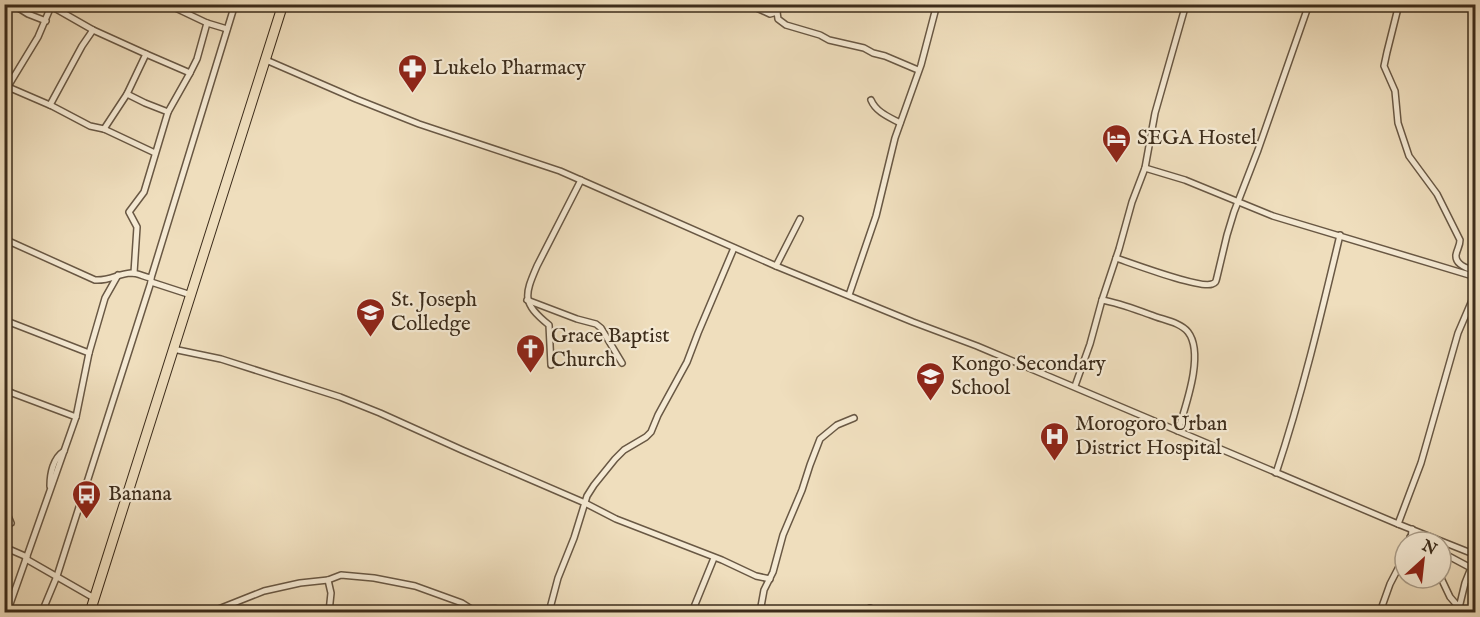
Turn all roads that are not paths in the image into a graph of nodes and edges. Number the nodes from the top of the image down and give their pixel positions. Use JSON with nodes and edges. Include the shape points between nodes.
{"nodes":[{"id":1,"x":12,"y":4,"type":"edge"},
{"id":2,"x":166,"y":4,"type":"edge"},
{"id":3,"x":235,"y":4,"type":"edge"},
{"id":4,"x":283,"y":4,"type":"edge"},
{"id":5,"x":748,"y":4,"type":"edge"},
{"id":6,"x":778,"y":4,"type":"edge"},
{"id":7,"x":937,"y":4,"type":"edge"},
{"id":8,"x":1186,"y":4,"type":"edge"},
{"id":9,"x":1309,"y":4,"type":"edge"},
{"id":10,"x":1399,"y":4,"type":"edge"},
{"id":11,"x":52,"y":5,"type":"edge"},
{"id":12,"x":777,"y":12,"type":"junction"},
{"id":13,"x":46,"y":21,"type":"junction"},
{"id":14,"x":207,"y":23,"type":"junction"},
{"id":15,"x":227,"y":29,"type":"junction"},
{"id":16,"x":93,"y":30,"type":"junction"},
{"id":17,"x":146,"y":54,"type":"junction"},
{"id":18,"x":266,"y":60,"type":"junction"},
{"id":19,"x":918,"y":70,"type":"junction"},
{"id":20,"x":190,"y":72,"type":"junction"},
{"id":21,"x":6,"y":90,"type":"edge"},
{"id":22,"x":127,"y":94,"type":"junction"},
{"id":23,"x":871,"y":100,"type":"dead end"},
{"id":24,"x":50,"y":105,"type":"junction"},
{"id":25,"x":168,"y":112,"type":"junction"},
{"id":26,"x":900,"y":123,"type":"junction"},
{"id":27,"x":104,"y":129,"type":"junction"},
{"id":28,"x":155,"y":153,"type":"junction"},
{"id":29,"x":1145,"y":168,"type":"junction"},
{"id":30,"x":581,"y":180,"type":"junction"},
{"id":31,"x":1238,"y":202,"type":"junction"},
{"id":32,"x":800,"y":219,"type":"dead end"},
{"id":33,"x":1340,"y":235,"type":"junction"},
{"id":34,"x":4,"y":239,"type":"edge"},
{"id":35,"x":734,"y":248,"type":"junction"},
{"id":36,"x":1116,"y":258,"type":"junction"},
{"id":37,"x":776,"y":266,"type":"junction"},
{"id":38,"x":1476,"y":271,"type":"edge"},
{"id":39,"x":134,"y":273,"type":"junction"},
{"id":40,"x":118,"y":276,"type":"junction"},
{"id":41,"x":1476,"y":277,"type":"edge"},
{"id":42,"x":151,"y":280,"type":"junction"},
{"id":43,"x":1476,"y":291,"type":"edge"},
{"id":44,"x":849,"y":295,"type":"junction"},
{"id":45,"x":191,"y":296,"type":"junction"},
{"id":46,"x":527,"y":300,"type":"junction"},
{"id":47,"x":1102,"y":300,"type":"junction"},
{"id":48,"x":4,"y":320,"type":"edge"},
{"id":49,"x":173,"y":349,"type":"junction"},
{"id":50,"x":89,"y":353,"type":"junction"},
{"id":51,"x":622,"y":363,"type":"dead end"},
{"id":52,"x":551,"y":365,"type":"dead end"},
{"id":53,"x":1075,"y":386,"type":"junction"},
{"id":54,"x":7,"y":391,"type":"edge"},
{"id":55,"x":4,"y":407,"type":"edge"},
{"id":56,"x":76,"y":417,"type":"junction"},
{"id":57,"x":854,"y":418,"type":"dead end"},
{"id":58,"x":1178,"y":431,"type":"junction"},
{"id":59,"x":1276,"y":473,"type":"junction"},
{"id":60,"x":585,"y":503,"type":"junction"},
{"id":61,"x":4,"y":513,"type":"edge"},
{"id":62,"x":11,"y":523,"type":"dead end"},
{"id":63,"x":1398,"y":524,"type":"junction"},
{"id":64,"x":1412,"y":530,"type":"edge"},
{"id":65,"x":1453,"y":546,"type":"edge"},
{"id":66,"x":4,"y":547,"type":"edge"},
{"id":67,"x":1476,"y":555,"type":"edge"},
{"id":68,"x":27,"y":558,"type":"junction"},
{"id":69,"x":714,"y":558,"type":"junction"},
{"id":70,"x":1453,"y":558,"type":"edge"},
{"id":71,"x":57,"y":576,"type":"junction"},
{"id":72,"x":1393,"y":578,"type":"edge"},
{"id":73,"x":770,"y":579,"type":"junction"},
{"id":74,"x":328,"y":580,"type":"junction"},
{"id":75,"x":1447,"y":590,"type":"edge"},
{"id":76,"x":94,"y":598,"type":"junction"},
{"id":77,"x":1461,"y":610,"type":"edge"},
{"id":78,"x":9,"y":611,"type":"edge"},
{"id":79,"x":42,"y":612,"type":"edge"},
{"id":80,"x":90,"y":612,"type":"edge"},
{"id":81,"x":192,"y":612,"type":"edge"},
{"id":82,"x":329,"y":612,"type":"edge"},
{"id":83,"x":511,"y":612,"type":"edge"},
{"id":84,"x":549,"y":612,"type":"edge"},
{"id":85,"x":692,"y":612,"type":"edge"},
{"id":86,"x":760,"y":612,"type":"edge"},
{"id":87,"x":1380,"y":612,"type":"edge"}],
"edges":[{"from":1,"to":13,"type":"street"},
{"from":2,"to":14,"type":"street"},
{"from":3,"to":15,"type":"street"},
{"from":4,"to":18,"type":"highway"},
{"from":5,"to":12,"type":"street","via":[[770,14]]},
{"from":6,"to":12,"type":"street"},
{"from":7,"to":19,"type":"street"},
{"from":8,"to":29,"type":"street","via":[[1155,113]]},
{"from":9,"to":31,"type":"street"},
{"from":10,"to":38,"type":"street","via":[[1384,66],[1395,91],[1398,123],[1409,156],[1437,194],[1460,240],[1456,260]]},
{"from":11,"to":13,"type":"street"},
{"from":11,"to":16,"type":"street"},
{"from":12,"to":19,"type":"street","via":[[778,19],[786,25],[864,48]]},
{"from":13,"to":21,"type":"street"},
{"from":14,"to":15,"type":"street"},
{"from":14,"to":20,"type":"street"},
{"from":15,"to":42,"type":"street"},
{"from":16,"to":17,"type":"street"},
{"from":16,"to":24,"type":"street"},
{"from":17,"to":20,"type":"street"},
{"from":17,"to":22,"type":"street"},
{"from":18,"to":30,"type":"street","via":[[398,116]]},
{"from":18,"to":45,"type":"highway"},
{"from":19,"to":26,"type":"street"},
{"from":20,"to":25,"type":"street"},
{"from":21,"to":24,"type":"street"},
{"from":22,"to":25,"type":"street"},
{"from":22,"to":27,"type":"street"},
{"from":23,"to":26,"type":"street","via":[[882,113]]},
{"from":24,"to":27,"type":"street"},
{"from":25,"to":28,"type":"street"},
{"from":26,"to":44,"type":"street","via":[[876,216]]},
{"from":27,"to":28,"type":"street"},
{"from":28,"to":39,"type":"street","via":[[144,192],[129,212],[137,226]]},
{"from":29,"to":31,"type":"street"},
{"from":29,"to":36,"type":"street"},
{"from":30,"to":35,"type":"street"},
{"from":30,"to":46,"type":"street","via":[[532,277]]},
{"from":31,"to":33,"type":"street"},
{"from":31,"to":36,"type":"street","via":[[1215,283],[1183,280]]},
{"from":32,"to":37,"type":"street"},
{"from":33,"to":41,"type":"street"},
{"from":33,"to":59,"type":"street","via":[[1316,338]]},
{"from":34,"to":40,"type":"street","via":[[95,280]]},
{"from":35,"to":37,"type":"street"},
{"from":35,"to":60,"type":"street","via":[[687,362],[651,432],[615,459],[594,484]]},
{"from":36,"to":47,"type":"street"},
{"from":37,"to":44,"type":"street"},
{"from":39,"to":40,"type":"street"},
{"from":39,"to":42,"type":"street"},
{"from":40,"to":50,"type":"street","via":[[105,298]]},
{"from":42,"to":45,"type":"street"},
{"from":42,"to":71,"type":"street"},
{"from":43,"to":63,"type":"street","via":[[1458,333],[1421,463]]},
{"from":44,"to":53,"type":"street"},
{"from":45,"to":49,"type":"highway"},
{"from":46,"to":51,"type":"street","via":[[596,324]]},
{"from":46,"to":52,"type":"street","via":[[549,325]]},
{"from":47,"to":53,"type":"street"},
{"from":47,"to":58,"type":"street","via":[[1180,325],[1188,332],[1195,358]]},
{"from":48,"to":50,"type":"street"},
{"from":49,"to":60,"type":"street","via":[[220,358],[340,397]]},
{"from":49,"to":76,"type":"highway"},
{"from":50,"to":56,"type":"street"},
{"from":53,"to":58,"type":"street"},
{"from":54,"to":55,"type":"street"},
{"from":54,"to":56,"type":"street"},
{"from":56,"to":68,"type":"street"},
{"from":57,"to":73,"type":"street","via":[[820,439]]},
{"from":58,"to":59,"type":"street"},
{"from":59,"to":63,"type":"street"},
{"from":60,"to":69,"type":"street"},
{"from":60,"to":84,"type":"street"},
{"from":61,"to":62,"type":"street"},
{"from":63,"to":64,"type":"street"},
{"from":65,"to":67,"type":"street"},
{"from":66,"to":68,"type":"street"},
{"from":68,"to":71,"type":"street"},
{"from":68,"to":78,"type":"street"},
{"from":69,"to":73,"type":"street"},
{"from":69,"to":85,"type":"street"},
{"from":70,"to":77,"type":"street","via":[[1471,568]]},
{"from":71,"to":76,"type":"street"},
{"from":71,"to":79,"type":"street"},
{"from":72,"to":87,"type":"street"},
{"from":73,"to":86,"type":"street"},
{"from":74,"to":81,"type":"street","via":[[264,591],[211,612]]},
{"from":74,"to":82,"type":"street"},
{"from":74,"to":83,"type":"street","via":[[341,575],[374,578],[444,595],[473,610],[495,608]]},
{"from":75,"to":77,"type":"street"},
{"from":76,"to":80,"type":"highway"}]}
